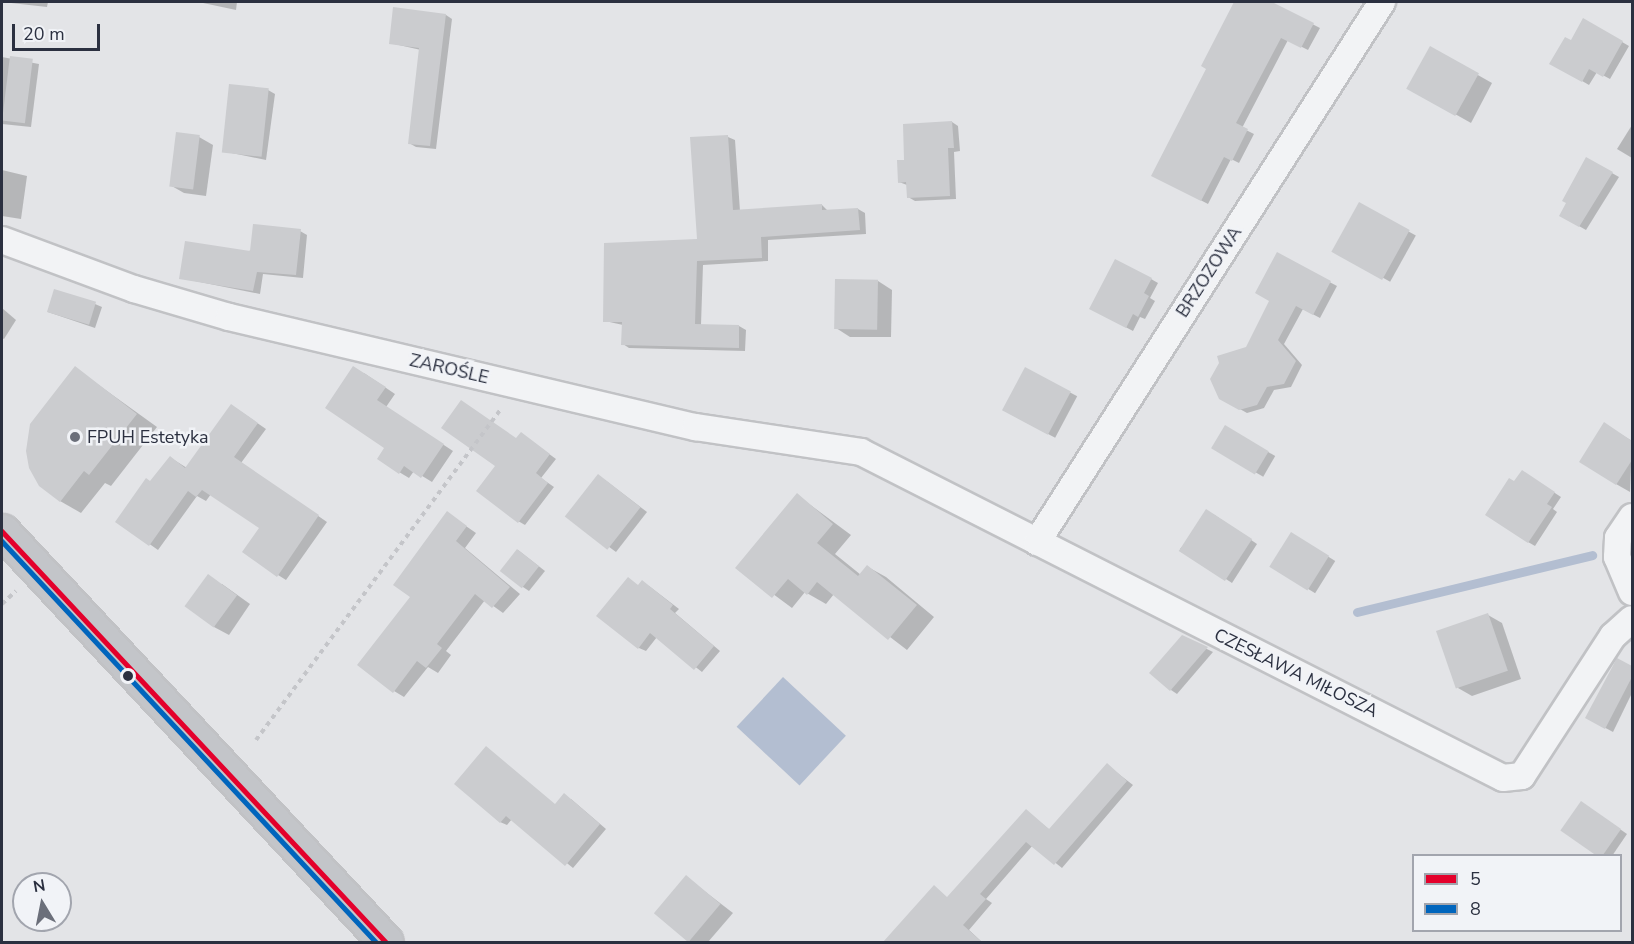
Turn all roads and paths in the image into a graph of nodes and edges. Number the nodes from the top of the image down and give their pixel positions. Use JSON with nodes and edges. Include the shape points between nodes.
{"nodes":[{"id":1,"x":1382,"y":2,"type":"edge"},
{"id":2,"x":2,"y":240,"type":"edge"},
{"id":3,"x":518,"y":386,"type":"junction"},
{"id":4,"x":902,"y":470,"type":"joint"},
{"id":5,"x":1632,"y":517,"type":"edge"},
{"id":6,"x":2,"y":531,"type":"edge"},
{"id":7,"x":1037,"y":542,"type":"junction"},
{"id":8,"x":1632,"y":592,"type":"edge"},
{"id":9,"x":1632,"y":619,"type":"edge"},
{"id":10,"x":256,"y":740,"type":"dead end"},
{"id":11,"x":386,"y":942,"type":"edge"}],
"edges":[{"from":1,"to":7,"type":"street","name":"BRZOZOWA"},
{"from":2,"to":3,"type":"street","name":"ZAROŚLE","via":[[134,289],[229,317]]},
{"from":3,"to":4,"type":"street","name":"ZAROŚLE","via":[[696,427],[861,452]]},
{"from":3,"to":10,"type":"path"},
{"from":4,"to":7,"type":"street","name":"CZESŁAWA MIŁOSZA"},
{"from":5,"to":8,"type":"street","via":[[1618,538],[1617,557]]},
{"from":6,"to":11,"type":"main road"},
{"from":7,"to":9,"type":"street","name":"CZESŁAWA MIŁOSZA","via":[[1503,778],[1522,776],[1613,636]]}]}
